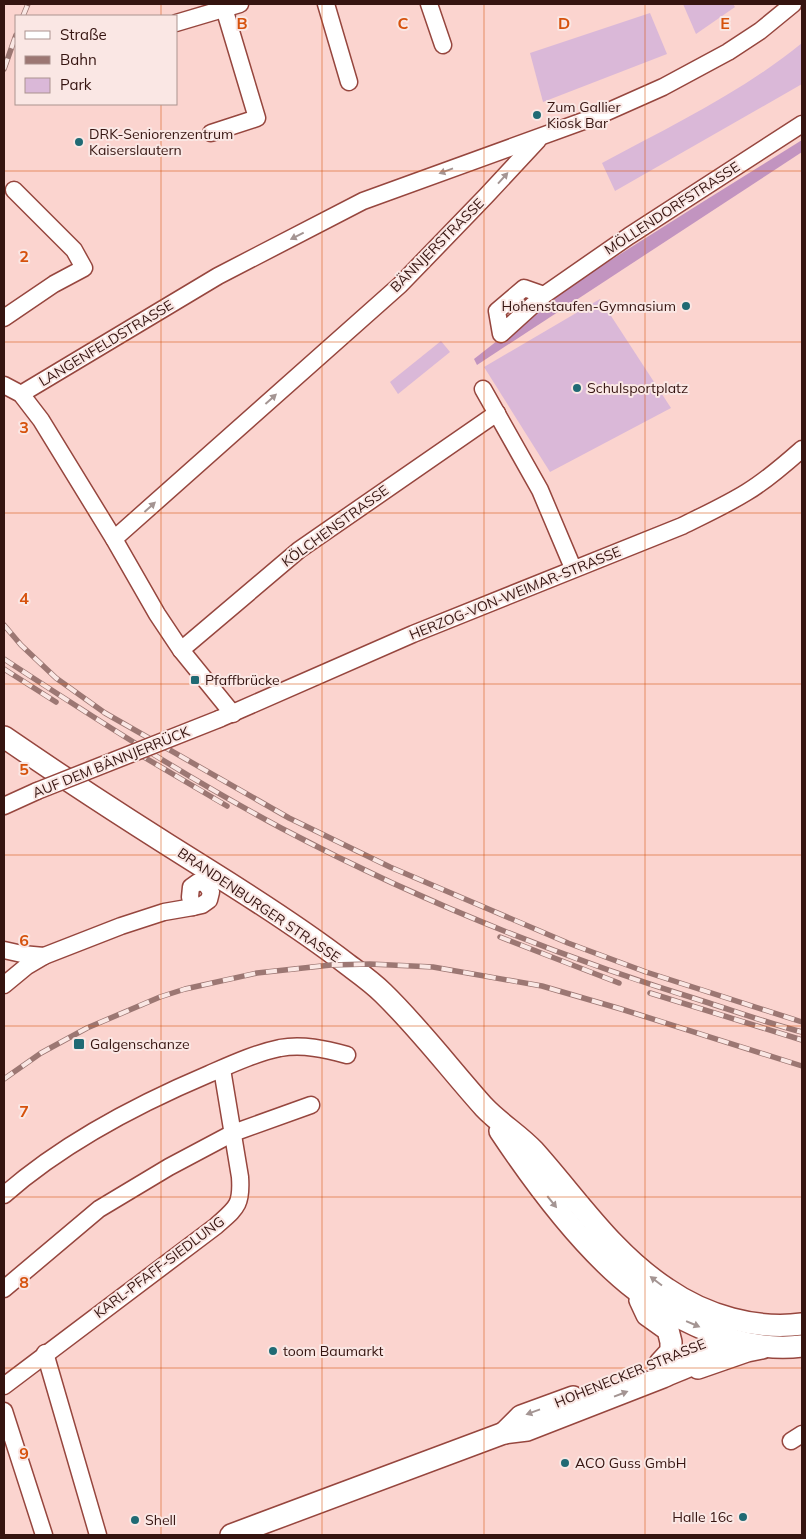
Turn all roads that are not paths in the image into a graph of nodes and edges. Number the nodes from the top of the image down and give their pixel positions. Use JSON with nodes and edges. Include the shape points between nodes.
{"nodes":[{"id":1,"x":326,"y":4,"type":"edge"},
{"id":2,"x":430,"y":4,"type":"edge"},
{"id":3,"x":793,"y":4,"type":"edge"},
{"id":4,"x":232,"y":6,"type":"edge"},
{"id":5,"x":178,"y":22,"type":"edge"},
{"id":6,"x":442,"y":45,"type":"dead end"},
{"id":7,"x":349,"y":82,"type":"dead end"},
{"id":8,"x":802,"y":124,"type":"edge"},
{"id":9,"x":211,"y":132,"type":"dead end"},
{"id":10,"x":541,"y":137,"type":"junction"},
{"id":11,"x":14,"y":190,"type":"dead end"},
{"id":12,"x":544,"y":295,"type":"dead end"},
{"id":13,"x":4,"y":318,"type":"edge"},
{"id":14,"x":4,"y":385,"type":"edge"},
{"id":15,"x":483,"y":389,"type":"dead end"},
{"id":16,"x":21,"y":394,"type":"junction"},
{"id":17,"x":497,"y":413,"type":"junction"},
{"id":18,"x":802,"y":449,"type":"edge"},
{"id":19,"x":114,"y":539,"type":"junction"},
{"id":20,"x":573,"y":568,"type":"junction"},
{"id":21,"x":181,"y":650,"type":"junction"},
{"id":22,"x":226,"y":716,"type":"junction"},
{"id":23,"x":4,"y":737,"type":"edge"},
{"id":24,"x":4,"y":806,"type":"edge"},
{"id":25,"x":193,"y":906,"type":"dead end"},
{"id":26,"x":4,"y":950,"type":"edge"},
{"id":27,"x":44,"y":956,"type":"junction"},
{"id":28,"x":4,"y":985,"type":"edge"},
{"id":29,"x":347,"y":1055,"type":"dead end"},
{"id":30,"x":222,"y":1069,"type":"junction"},
{"id":31,"x":310,"y":1105,"type":"dead end"},
{"id":32,"x":485,"y":1108,"type":"junction"},
{"id":33,"x":233,"y":1133,"type":"junction"},
{"id":34,"x":4,"y":1195,"type":"edge"},
{"id":35,"x":4,"y":1289,"type":"edge"},
{"id":36,"x":636,"y":1291,"type":"junction"},
{"id":37,"x":802,"y":1324,"type":"edge"},
{"id":38,"x":725,"y":1327,"type":"junction"},
{"id":39,"x":802,"y":1346,"type":"edge"},
{"id":40,"x":767,"y":1347,"type":"junction"},
{"id":41,"x":45,"y":1353,"type":"junction"},
{"id":42,"x":662,"y":1370,"type":"junction"},
{"id":43,"x":4,"y":1386,"type":"edge"},
{"id":44,"x":4,"y":1411,"type":"edge"},
{"id":45,"x":44,"y":1535,"type":"edge"},
{"id":46,"x":98,"y":1535,"type":"edge"},
{"id":47,"x":231,"y":1535,"type":"edge"}],
"edges":[{"from":1,"to":7,"type":"street"},
{"from":2,"to":6,"type":"street"},
{"from":3,"to":10,"type":"street","name":"BÄNNJERSTRASSE","via":[[760,31],[692,73],[608,112]]},
{"from":4,"to":5,"type":"street"},
{"from":4,"to":9,"type":"street","via":[[257,118]]},
{"from":8,"to":12,"type":"street","name":"MÖLLENDORFSTRASSE"},
{"from":10,"to":16,"type":"street","name":"LANGENFELDSTRASSE","one_way":true,"via":[[363,201],[218,276]]},
{"from":19,"to":10,"type":"street","name":"BÄNNJERSTRASSE","one_way":true,"via":[[400,285]]},
{"from":11,"to":13,"type":"street","via":[[74,250],[84,268]]},
{"from":14,"to":16,"type":"street"},
{"from":15,"to":17,"type":"street"},
{"from":16,"to":19,"type":"street","via":[[41,420]]},
{"from":17,"to":20,"type":"street","via":[[540,490]]},
{"from":17,"to":21,"type":"street","name":"KÖLCHENSTRASSE","via":[[306,545]]},
{"from":18,"to":20,"type":"street","name":"HERZOG-VON-WEIMAR-STRASSE","via":[[749,491],[717,509]]},
{"from":19,"to":21,"type":"street"},
{"from":20,"to":22,"type":"street","name":"HERZOG-VON-WEIMAR-STRASSE"},
{"from":21,"to":22,"type":"street"},
{"from":22,"to":24,"type":"street","name":"AUF DEM BÄNNJERRÜCK","bridge":true},
{"from":23,"to":32,"type":"main road","name":"BRANDENBURGER STRASSE","via":[[296,926],[337,956],[381,991],[429,1041]]},
{"from":25,"to":27,"type":"street","via":[[121,926]]},
{"from":26,"to":27,"type":"street"},
{"from":27,"to":28,"type":"street"},
{"from":29,"to":30,"type":"street","via":[[304,1046],[280,1048]]},
{"from":30,"to":33,"type":"street","name":"KARL-PFAFF-SIEDLUNG"},
{"from":30,"to":34,"type":"street","via":[[146,1104],[84,1138]]},
{"from":31,"to":33,"type":"street"},
{"from":32,"to":36,"type":"main road","name":"BRANDENBURGER STRASSE","one_way":true,"via":[[522,1163],[582,1239]]},
{"from":38,"to":32,"type":"main road","name":"BRANDENBURGER STRASSE","one_way":true,"via":[[644,1273],[595,1224],[532,1148]]},
{"from":33,"to":35,"type":"street","via":[[99,1208]]},
{"from":33,"to":41,"type":"street","name":"KARL-PFAFF-SIEDLUNG","via":[[241,1191],[237,1207]]},
{"from":36,"to":38,"type":"main road","name":"BRANDENBURGER STRASSE","one_way":true,"via":[[674,1316]]},
{"from":36,"to":42,"type":"main road","via":[[646,1315],[668,1330],[671,1351]]},
{"from":37,"to":38,"type":"main road"},
{"from":38,"to":40,"type":"main road","name":"BRANDENBURGER STRASSE"},
{"from":38,"to":42,"type":"main road","name":"HOHENECKER STRASSE","via":[[712,1351],[702,1361]]},
{"from":39,"to":40,"type":"main road","name":"BRANDENBURGER STRASSE"},
{"from":40,"to":42,"type":"main road","name":"HOHENECKER STRASSE","via":[[686,1373]]},
{"from":41,"to":43,"type":"street","name":"KARL-PFAFF-SIEDLUNG"},
{"from":41,"to":46,"type":"street"},
{"from":42,"to":47,"type":"main road","name":"HOHENECKER STRASSE","via":[[527,1430],[504,1433]]},
{"from":44,"to":45,"type":"street"}]}
